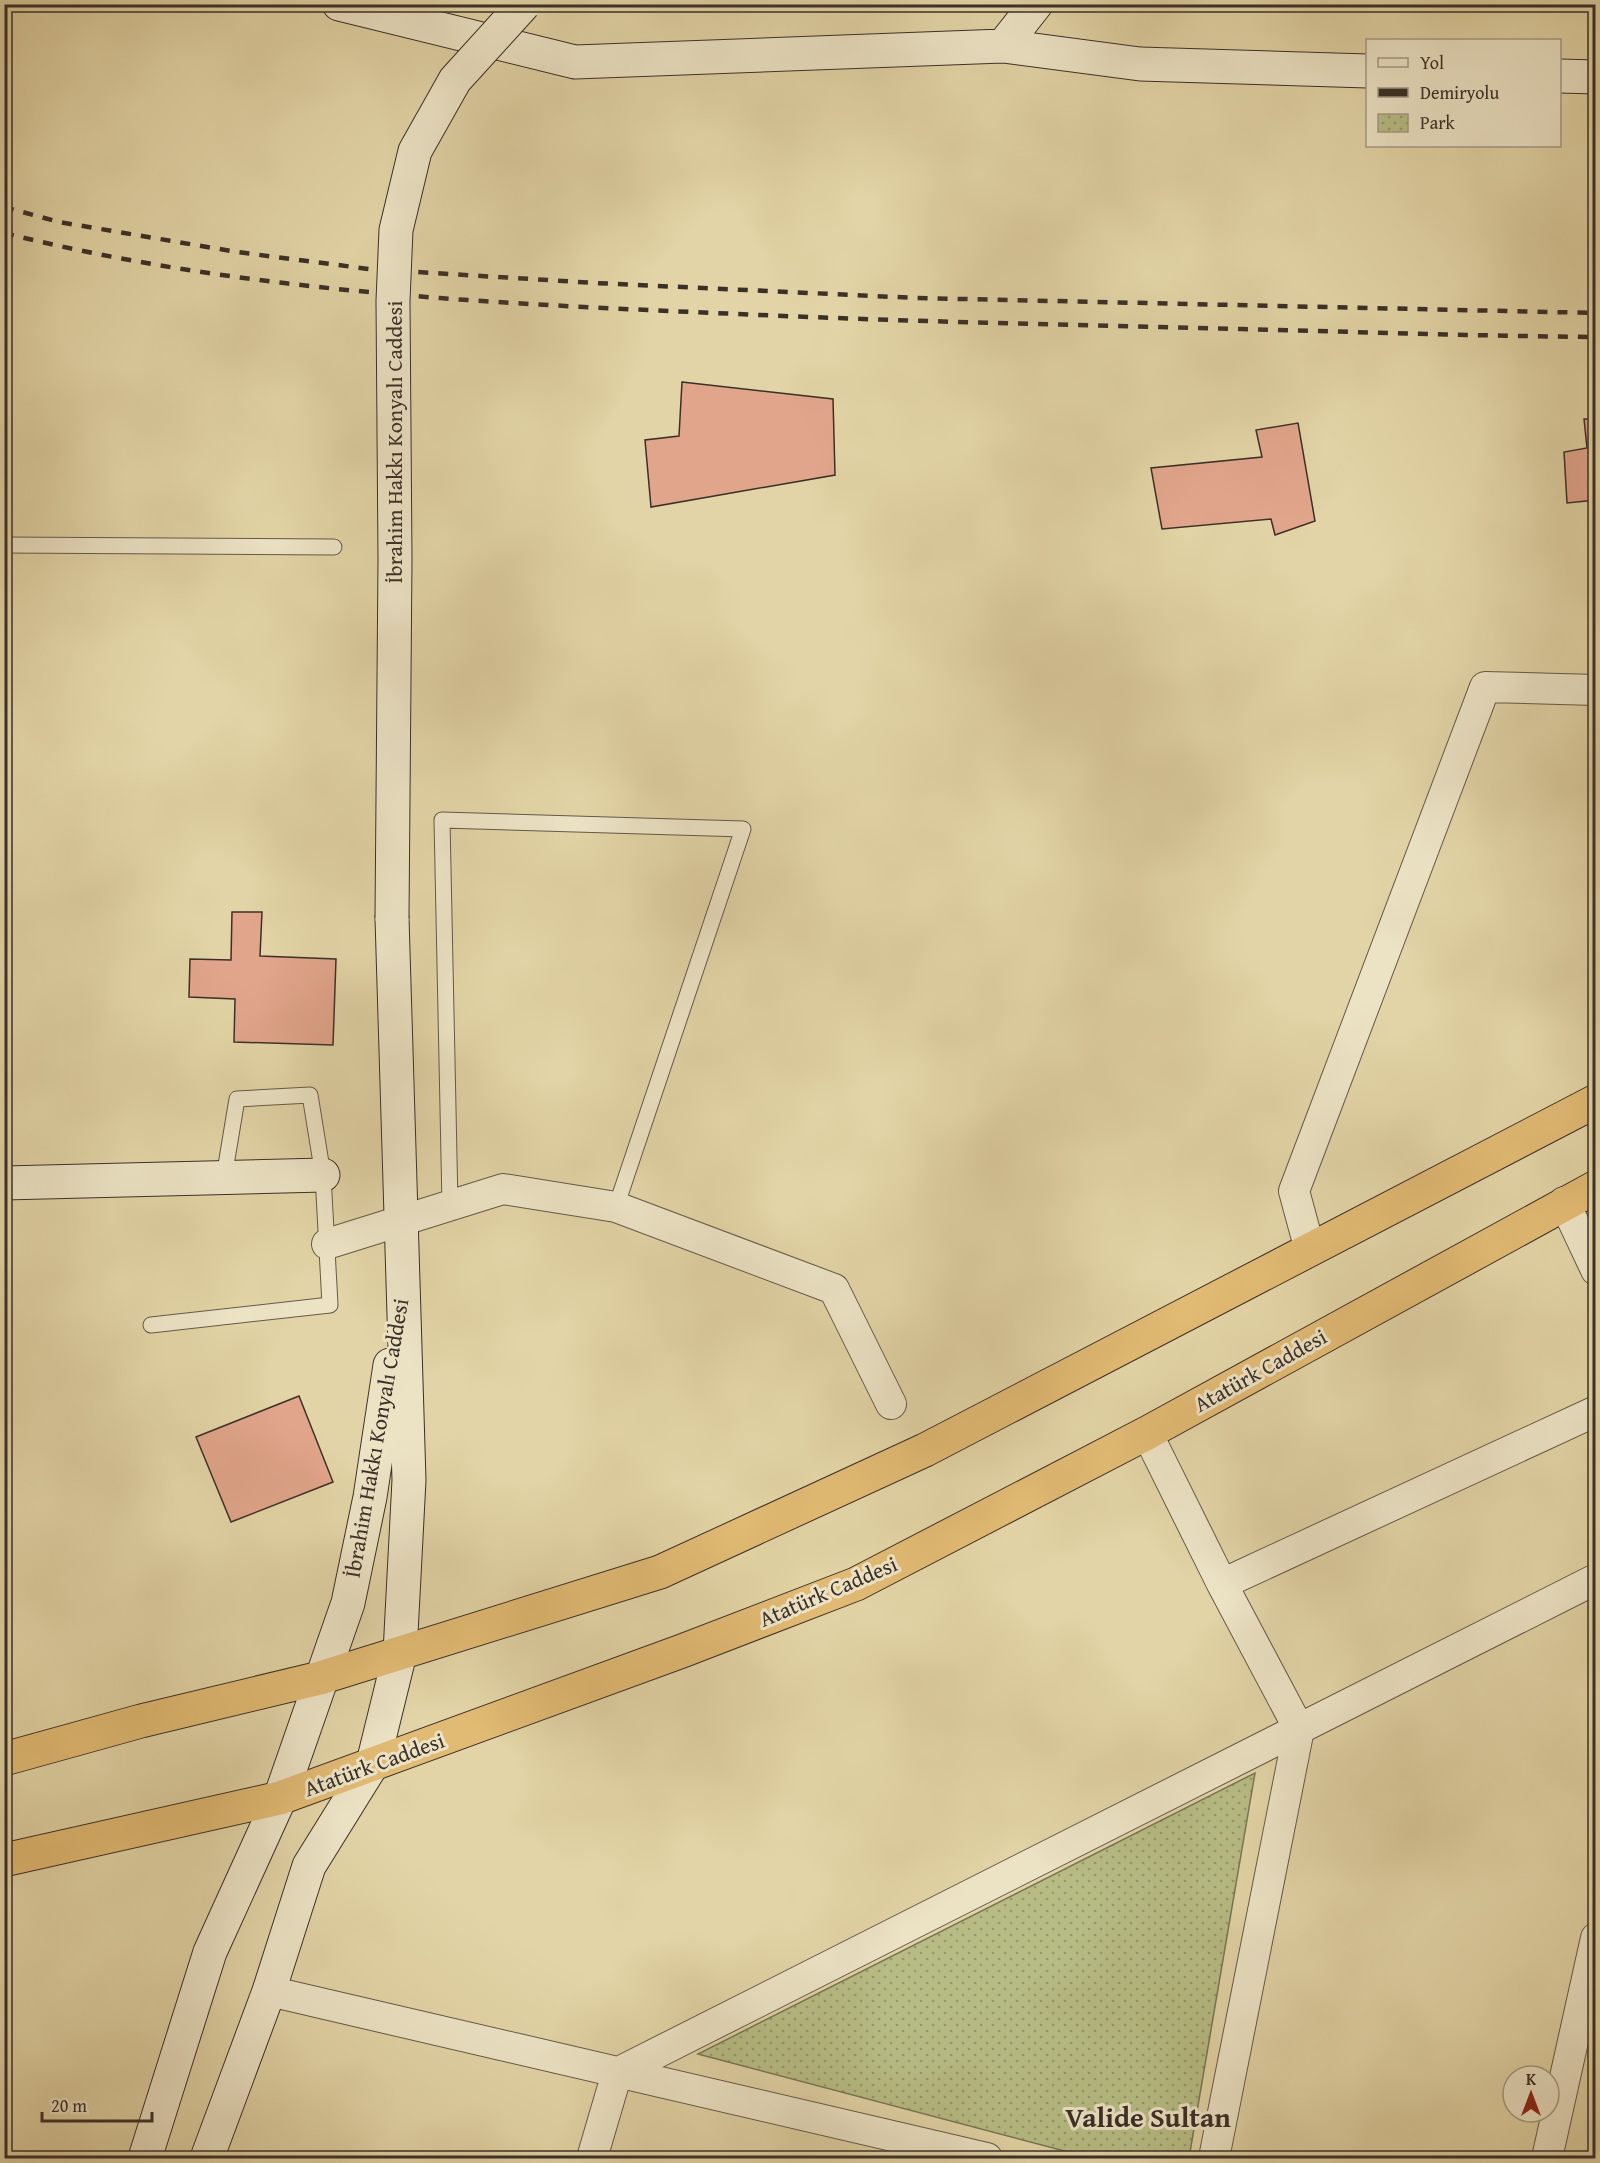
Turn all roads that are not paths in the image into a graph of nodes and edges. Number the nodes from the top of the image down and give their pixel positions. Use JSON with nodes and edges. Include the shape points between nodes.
{"nodes":[{"id":1,"x":339,"y":4,"type":"edge"},
{"id":2,"x":524,"y":4,"type":"edge"},
{"id":3,"x":1036,"y":4,"type":"edge"},
{"id":4,"x":1003,"y":46,"type":"junction"},
{"id":5,"x":1366,"y":70,"type":"edge"},
{"id":6,"x":1561,"y":76,"type":"edge"},
{"id":7,"x":1596,"y":77,"type":"edge"},
{"id":8,"x":4,"y":545,"type":"edge"},
{"id":9,"x":334,"y":547,"type":"dead end"},
{"id":10,"x":1596,"y":690,"type":"edge"},
{"id":11,"x":1596,"y":1101,"type":"edge"},
{"id":12,"x":323,"y":1175,"type":"junction"},
{"id":13,"x":224,"y":1178,"type":"junction"},
{"id":14,"x":4,"y":1183,"type":"edge"},
{"id":15,"x":1596,"y":1187,"type":"edge"},
{"id":16,"x":1564,"y":1202,"type":"junction"},
{"id":17,"x":450,"y":1205,"type":"junction"},
{"id":18,"x":616,"y":1207,"type":"junction"},
{"id":19,"x":401,"y":1221,"type":"junction"},
{"id":20,"x":327,"y":1244,"type":"junction"},
{"id":21,"x":1310,"y":1250,"type":"junction"},
{"id":22,"x":1596,"y":1270,"type":"edge"},
{"id":23,"x":404,"y":1277,"type":"junction"},
{"id":24,"x":151,"y":1325,"type":"dead end"},
{"id":25,"x":891,"y":1404,"type":"dead end"},
{"id":26,"x":1596,"y":1411,"type":"edge"},
{"id":27,"x":1147,"y":1433,"type":"junction"},
{"id":28,"x":1596,"y":1579,"type":"edge"},
{"id":29,"x":1222,"y":1584,"type":"junction"},
{"id":30,"x":400,"y":1653,"type":"junction"},
{"id":31,"x":320,"y":1678,"type":"junction"},
{"id":32,"x":1299,"y":1729,"type":"junction"},
{"id":33,"x":4,"y":1759,"type":"edge"},
{"id":34,"x":373,"y":1763,"type":"junction"},
{"id":35,"x":280,"y":1798,"type":"junction"},
{"id":36,"x":4,"y":1860,"type":"edge"},
{"id":37,"x":1596,"y":1938,"type":"edge"},
{"id":38,"x":269,"y":1991,"type":"junction"},
{"id":39,"x":617,"y":2073,"type":"junction"},
{"id":40,"x":145,"y":2158,"type":"edge"},
{"id":41,"x":207,"y":2158,"type":"edge"},
{"id":42,"x":592,"y":2158,"type":"edge"},
{"id":43,"x":987,"y":2158,"type":"edge"},
{"id":44,"x":1214,"y":2158,"type":"edge"},
{"id":45,"x":1547,"y":2158,"type":"edge"}],
"edges":[{"from":1,"to":4,"type":"main road","via":[[575,62]]},
{"from":2,"to":19,"type":"main road","name":"İbrahim Hakkı Konyalı Caddesi","bridge":true,"via":[[455,80],[432,120],[415,151],[396,230],[392,918]]},
{"from":3,"to":4,"type":"main road"},
{"from":4,"to":5,"type":"main road","via":[[1140,64]]},
{"from":6,"to":7,"type":"main road"},
{"from":8,"to":9,"type":"lane"},
{"from":10,"to":21,"type":"street","via":[[1485,687],[1294,1191]]},
{"from":11,"to":21,"type":"highway"},
{"from":12,"to":13,"type":"main road"},
{"from":12,"to":13,"type":"lane","via":[[310,1095],[237,1099]]},
{"from":12,"to":20,"type":"lane"},
{"from":13,"to":14,"type":"main road"},
{"from":15,"to":16,"type":"highway","name":"Atatürk Caddesi"},
{"from":16,"to":22,"type":"street"},
{"from":16,"to":27,"type":"highway","name":"Atatürk Caddesi"},
{"from":17,"to":18,"type":"street","via":[[503,1189]]},
{"from":17,"to":18,"type":"lane","via":[[442,820],[743,830]]},
{"from":17,"to":19,"type":"street"},
{"from":18,"to":25,"type":"street","via":[[834,1289]]},
{"from":19,"to":20,"type":"street"},
{"from":19,"to":23,"type":"main road","name":"İbrahim Hakkı Konyalı Caddesi"},
{"from":20,"to":24,"type":"lane","via":[[330,1305]]},
{"from":21,"to":30,"type":"highway","via":[[925,1450],[660,1572]]},
{"from":23,"to":30,"type":"main road","name":"İbrahim Hakkı Konyalı Caddesi","via":[[408,1480]]},
{"from":23,"to":31,"type":"main road","name":"İbrahim Hakkı Konyalı Caddesi","via":[[370,1497],[348,1603]]},
{"from":26,"to":29,"type":"street"},
{"from":27,"to":29,"type":"street"},
{"from":27,"to":34,"type":"highway","name":"Atatürk Caddesi","via":[[856,1584]]},
{"from":28,"to":32,"type":"street"},
{"from":29,"to":32,"type":"street"},
{"from":30,"to":31,"type":"highway"},
{"from":30,"to":34,"type":"main road","name":"İbrahim Hakkı Konyalı Caddesi"},
{"from":31,"to":33,"type":"highway"},
{"from":31,"to":35,"type":"main road","name":"İbrahim Hakkı Konyalı Caddesi"},
{"from":32,"to":39,"type":"street"},
{"from":32,"to":44,"type":"street"},
{"from":34,"to":35,"type":"highway","name":"Atatürk Caddesi"},
{"from":34,"to":38,"type":"main road","name":"İbrahim Hakkı Konyalı Caddesi","via":[[309,1866]]},
{"from":35,"to":36,"type":"highway","name":"Atatürk Caddesi"},
{"from":35,"to":40,"type":"main road","name":"İbrahim Hakkı Konyalı Caddesi","via":[[210,1952]]},
{"from":37,"to":45,"type":"street"},
{"from":38,"to":39,"type":"street"},
{"from":38,"to":41,"type":"main road","name":"İbrahim Hakkı Konyalı Caddesi"},
{"from":39,"to":42,"type":"street"},
{"from":39,"to":43,"type":"street"}]}
